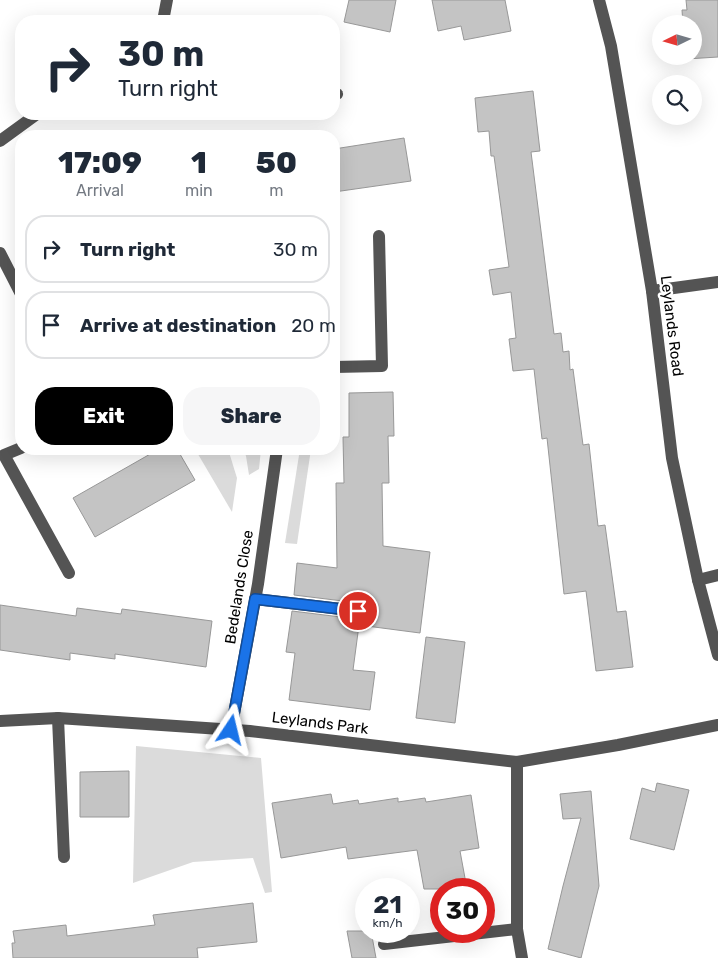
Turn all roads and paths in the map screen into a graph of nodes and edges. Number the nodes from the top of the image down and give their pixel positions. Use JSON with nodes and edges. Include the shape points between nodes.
{"nodes":[{"id":1,"x":167,"y":0,"type":"edge"},
{"id":2,"x":599,"y":0,"type":"edge"},
{"id":3,"x":164,"y":15,"type":"edge"},
{"id":4,"x":29,"y":120,"type":"edge"},
{"id":5,"x":15,"y":130,"type":"edge"},
{"id":6,"x":15,"y":130,"type":"edge"},
{"id":7,"x":0,"y":141,"type":"edge"},
{"id":8,"x":379,"y":236,"type":"dead end"},
{"id":9,"x":0,"y":253,"type":"edge"},
{"id":10,"x":15,"y":282,"type":"edge"},
{"id":11,"x":718,"y":282,"type":"edge"},
{"id":12,"x":652,"y":291,"type":"junction"},
{"id":13,"x":340,"y":367,"type":"edge"},
{"id":14,"x":15,"y":450,"type":"edge"},
{"id":15,"x":276,"y":455,"type":"edge"},
{"id":16,"x":69,"y":573,"type":"dead end"},
{"id":17,"x":718,"y":575,"type":"edge"},
{"id":18,"x":698,"y":580,"type":"junction"},
{"id":19,"x":255,"y":599,"type":"junction"},
{"id":20,"x":358,"y":611,"type":"dead end"},
{"id":21,"x":718,"y":655,"type":"edge"},
{"id":22,"x":58,"y":718,"type":"junction"},
{"id":23,"x":0,"y":721,"type":"edge"},
{"id":24,"x":718,"y":725,"type":"edge"},
{"id":25,"x":231,"y":730,"type":"junction"},
{"id":26,"x":517,"y":762,"type":"junction"},
{"id":27,"x":64,"y":857,"type":"dead end"},
{"id":28,"x":517,"y":929,"type":"junction"},
{"id":29,"x":384,"y":944,"type":"dead end"},
{"id":30,"x":522,"y":958,"type":"edge"}],
"edges":[{"from":1,"to":3,"type":"street"},
{"from":2,"to":12,"type":"street","name":"Leylands Road","via":[[611,46]]},
{"from":4,"to":6,"type":"street"},
{"from":5,"to":7,"type":"street"},
{"from":8,"to":13,"type":"street","via":[[382,366]]},
{"from":9,"to":10,"type":"street"},
{"from":11,"to":12,"type":"street"},
{"from":12,"to":18,"type":"street","name":"Leylands Road","via":[[672,458]]},
{"from":14,"to":16,"type":"street","via":[[4,455]]},
{"from":15,"to":19,"type":"street","name":"Bedelands Close"},
{"from":17,"to":18,"type":"street"},
{"from":18,"to":21,"type":"street","name":"Leylands Road"},
{"from":19,"to":20,"type":"street"},
{"from":19,"to":25,"type":"street","name":"Bedelands Close"},
{"from":22,"to":23,"type":"street","name":"Leylands Park"},
{"from":22,"to":25,"type":"street","name":"Leylands Park"},
{"from":22,"to":27,"type":"street"},
{"from":24,"to":26,"type":"street","name":"Leylands Park"},
{"from":25,"to":26,"type":"street","name":"Leylands Park"},
{"from":26,"to":28,"type":"street"},
{"from":28,"to":29,"type":"street"},
{"from":28,"to":30,"type":"street"}]}
